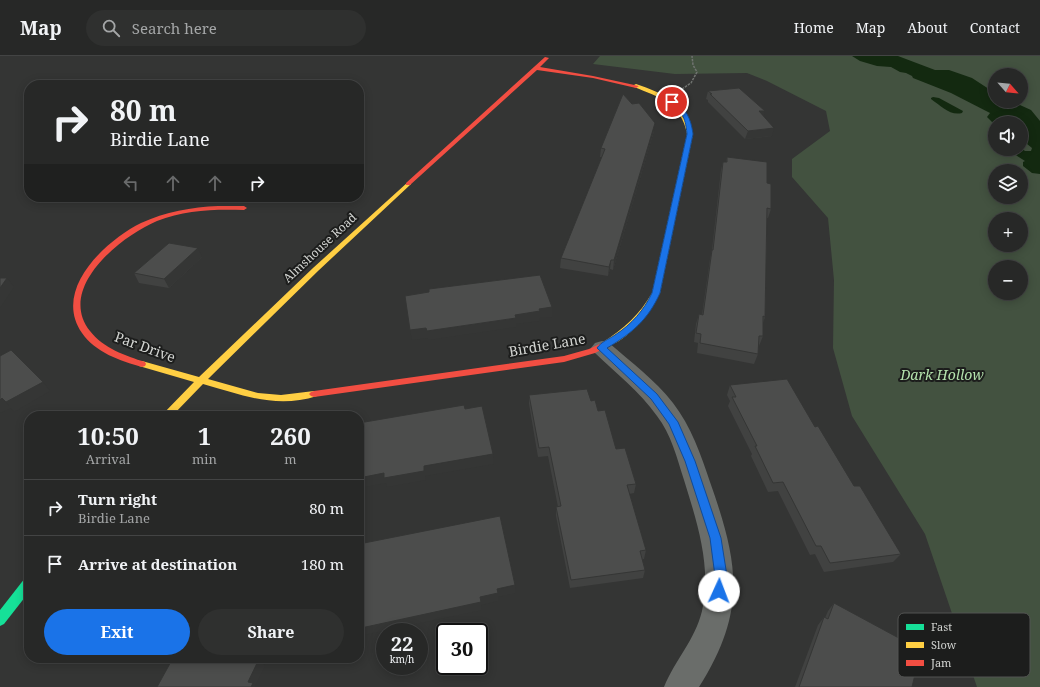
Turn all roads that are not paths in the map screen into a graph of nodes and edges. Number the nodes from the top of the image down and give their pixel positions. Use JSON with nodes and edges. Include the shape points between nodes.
{"nodes":[{"id":1,"x":550,"y":56,"type":"edge"},
{"id":2,"x":536,"y":68,"type":"junction"},
{"id":3,"x":244,"y":208,"type":"dead end"},
{"id":4,"x":602,"y":348,"type":"junction"},
{"id":5,"x":200,"y":380,"type":"junction"},
{"id":6,"x":171,"y":411,"type":"edge"},
{"id":7,"x":24,"y":589,"type":"edge"},
{"id":8,"x":0,"y":620,"type":"edge"},
{"id":9,"x":680,"y":687,"type":"edge"}],
"edges":[{"from":1,"to":2,"type":"street","name":"Almshouse Road"},
{"from":2,"to":4,"type":"street","name":"Birdie Lane","via":[[623,83],[649,91],[682,110],[690,125],[654,297],[649,309],[631,328]]},
{"from":2,"to":5,"type":"street","name":"Almshouse Road","via":[[336,249]]},
{"from":3,"to":5,"type":"street","name":"Par Drive","via":[[197,208],[141,226],[109,248],[95,262],[83,281],[77,300],[77,313],[84,329],[99,344],[130,359]]},
{"from":4,"to":5,"type":"street","name":"Birdie Lane","via":[[564,359],[289,398],[258,396]]},
{"from":4,"to":9,"type":"street","via":[[654,396],[673,422],[690,461],[715,538],[721,576],[715,618],[705,647]]},
{"from":5,"to":6,"type":"street","name":"Almshouse Road"},
{"from":7,"to":8,"type":"street"}]}
